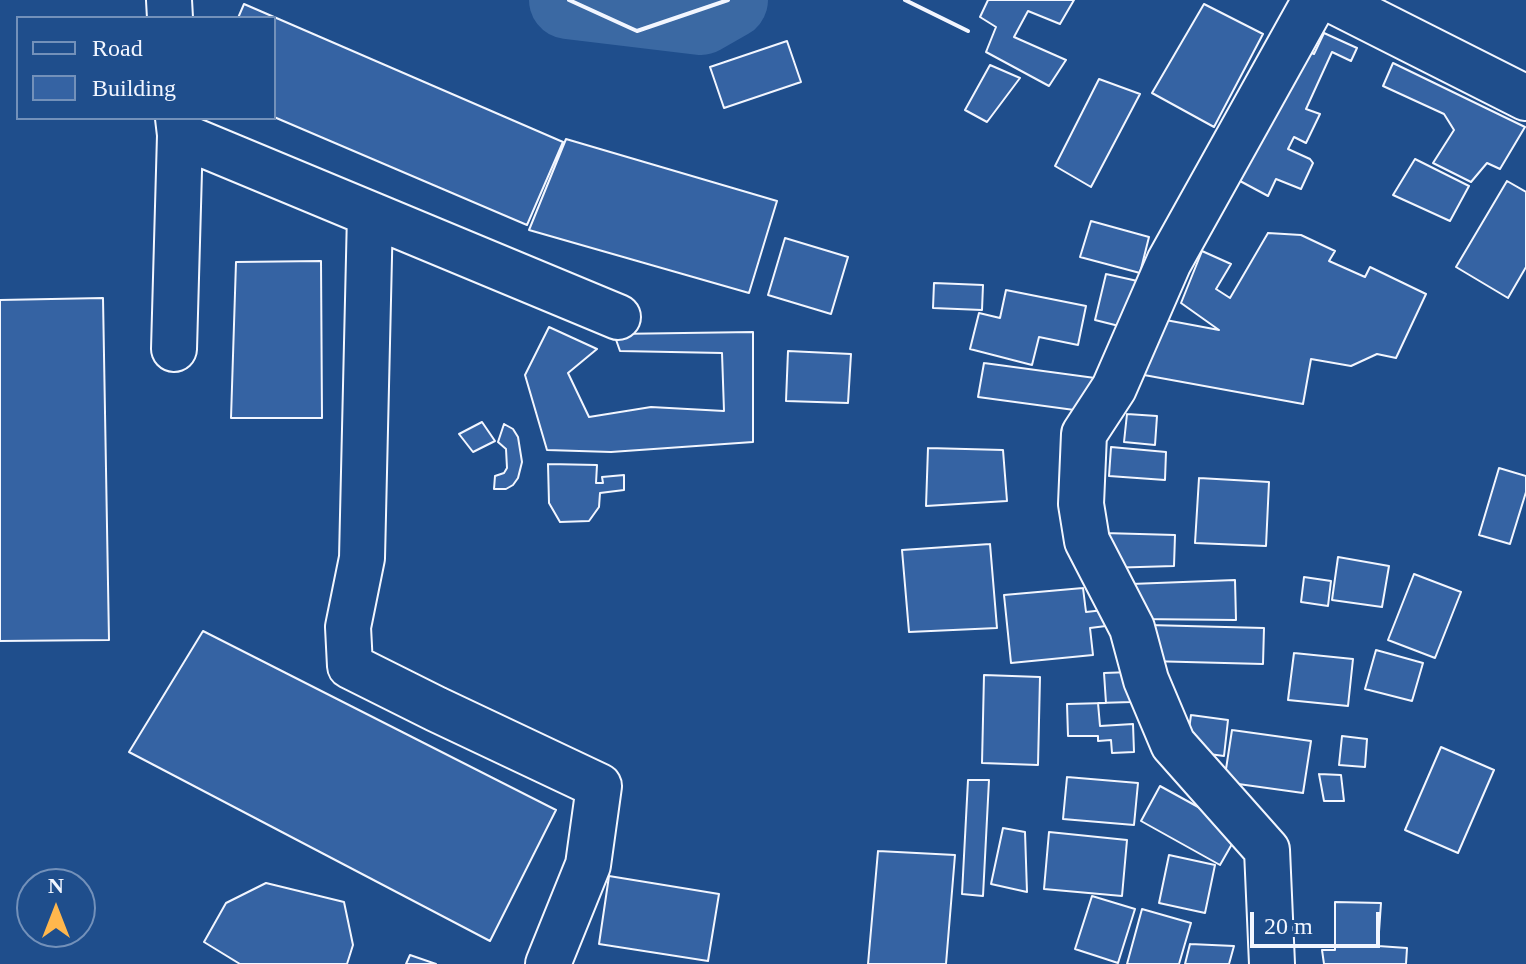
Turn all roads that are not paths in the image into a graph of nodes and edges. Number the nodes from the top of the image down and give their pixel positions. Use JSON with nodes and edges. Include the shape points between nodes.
{"nodes":[{"id":1,"x":1315,"y":0,"type":"edge"},
{"id":2,"x":1359,"y":6,"type":"edge"},
{"id":3,"x":1526,"y":98,"type":"edge"},
{"id":4,"x":179,"y":127,"type":"edge"},
{"id":5,"x":370,"y":214,"type":"junction"},
{"id":6,"x":618,"y":317,"type":"dead end"},
{"id":7,"x":174,"y":349,"type":"dead end"},
{"id":8,"x":548,"y":964,"type":"edge"},
{"id":9,"x":1272,"y":964,"type":"edge"}],
"edges":[{"from":1,"to":9,"type":"street","via":[[1169,262],[1114,388],[1084,434],[1081,504],[1087,541],[1132,628],[1146,680],[1173,744],[1267,850]]},
{"from":2,"to":3,"type":"street"},
{"from":4,"to":5,"type":"street"},
{"from":4,"to":7,"type":"street"},
{"from":5,"to":6,"type":"street"},
{"from":5,"to":8,"type":"street","via":[[362,558],[348,627],[350,666],[599,786],[588,865]]}]}
